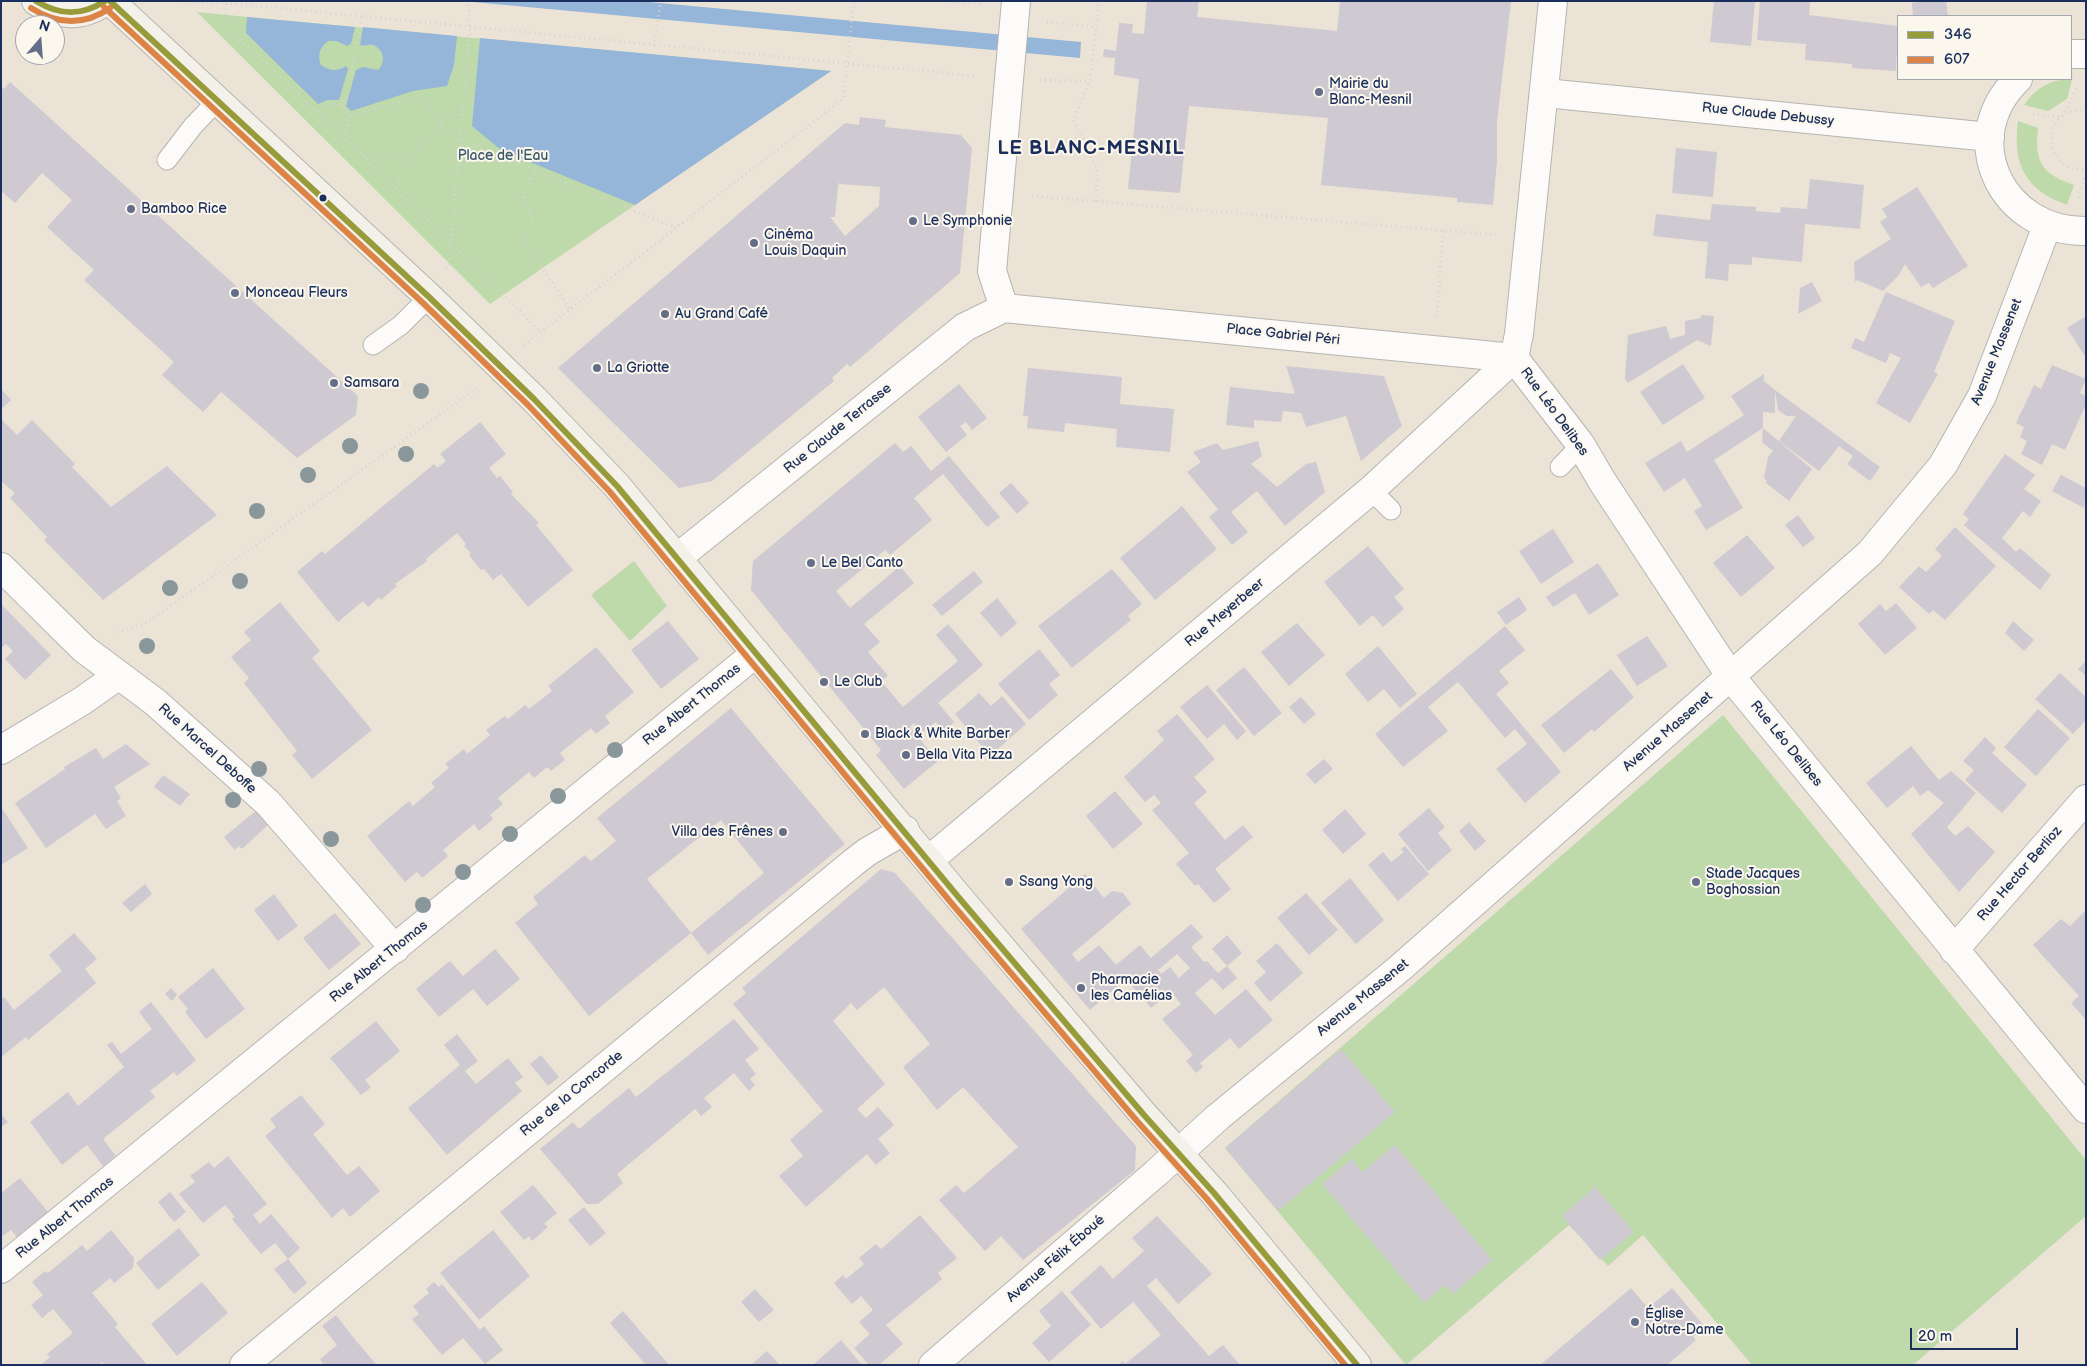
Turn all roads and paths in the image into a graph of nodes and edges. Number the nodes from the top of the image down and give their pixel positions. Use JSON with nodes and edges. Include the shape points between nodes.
{"nodes":[{"id":1,"x":36,"y":1,"type":"edge"},
{"id":2,"x":105,"y":1,"type":"edge"},
{"id":3,"x":110,"y":1,"type":"edge"},
{"id":4,"x":182,"y":1,"type":"edge"},
{"id":5,"x":854,"y":1,"type":"edge"},
{"id":6,"x":1099,"y":1,"type":"edge"},
{"id":7,"x":1553,"y":1,"type":"edge"},
{"id":8,"x":469,"y":2,"type":"edge"},
{"id":9,"x":660,"y":2,"type":"edge"},
{"id":10,"x":226,"y":4,"type":"junction"},
{"id":11,"x":1015,"y":10,"type":"edge"},
{"id":12,"x":362,"y":17,"type":"junction"},
{"id":13,"x":1096,"y":26,"type":"junction"},
{"id":14,"x":469,"y":28,"type":"junction"},
{"id":15,"x":654,"y":46,"type":"junction"},
{"id":16,"x":2072,"y":54,"type":"edge"},
{"id":17,"x":2086,"y":54,"type":"edge"},
{"id":18,"x":848,"y":64,"type":"junction"},
{"id":19,"x":1008,"y":79,"type":"junction"},
{"id":20,"x":2017,"y":80,"type":"edge"},
{"id":21,"x":1090,"y":81,"type":"junction"},
{"id":22,"x":2079,"y":84,"type":"dead end"},
{"id":23,"x":1545,"y":93,"type":"junction"},
{"id":24,"x":218,"y":100,"type":"junction"},
{"id":25,"x":342,"y":106,"type":"junction"},
{"id":26,"x":316,"y":110,"type":"junction"},
{"id":27,"x":2086,"y":110,"type":"edge"},
{"id":28,"x":2028,"y":114,"type":"dead end"},
{"id":29,"x":350,"y":116,"type":"junction"},
{"id":30,"x":2062,"y":117,"type":"junction"},
{"id":31,"x":442,"y":124,"type":"junction"},
{"id":32,"x":344,"y":137,"type":"junction"},
{"id":33,"x":1990,"y":137,"type":"junction"},
{"id":34,"x":460,"y":139,"type":"junction"},
{"id":35,"x":167,"y":160,"type":"dead end"},
{"id":36,"x":367,"y":160,"type":"junction"},
{"id":37,"x":400,"y":169,"type":"junction"},
{"id":38,"x":535,"y":169,"type":"junction"},
{"id":39,"x":2086,"y":171,"type":"edge"},
{"id":40,"x":395,"y":188,"type":"junction"},
{"id":41,"x":999,"y":193,"type":"junction"},
{"id":42,"x":1096,"y":201,"type":"junction"},
{"id":43,"x":2081,"y":219,"type":"edge"},
{"id":44,"x":2046,"y":226,"type":"junction"},
{"id":45,"x":676,"y":228,"type":"junction"},
{"id":46,"x":1442,"y":230,"type":"junction"},
{"id":47,"x":1530,"y":238,"type":"junction"},
{"id":48,"x":451,"y":243,"type":"junction"},
{"id":49,"x":429,"y":297,"type":"junction"},
{"id":50,"x":1004,"y":308,"type":"junction"},
{"id":51,"x":570,"y":310,"type":"junction"},
{"id":52,"x":541,"y":332,"type":"junction"},
{"id":53,"x":373,"y":345,"type":"dead end"},
{"id":54,"x":519,"y":350,"type":"dead end"},
{"id":55,"x":1434,"y":350,"type":"junction"},
{"id":56,"x":1514,"y":358,"type":"junction"},
{"id":57,"x":464,"y":399,"type":"dead end"},
{"id":58,"x":1581,"y":445,"type":"junction"},
{"id":59,"x":1560,"y":467,"type":"dead end"},
{"id":60,"x":1371,"y":490,"type":"junction"},
{"id":61,"x":1391,"y":510,"type":"dead end"},
{"id":62,"x":677,"y":558,"type":"junction"},
{"id":63,"x":1,"y":567,"type":"edge"},
{"id":64,"x":114,"y":632,"type":"dead end"},
{"id":65,"x":756,"y":653,"type":"junction"},
{"id":66,"x":118,"y":675,"type":"junction"},
{"id":67,"x":1731,"y":676,"type":"junction"},
{"id":68,"x":1,"y":750,"type":"edge"},
{"id":69,"x":2086,"y":798,"type":"edge"},
{"id":70,"x":905,"y":830,"type":"junction"},
{"id":71,"x":928,"y":860,"type":"junction"},
{"id":72,"x":396,"y":949,"type":"junction"},
{"id":73,"x":1954,"y":950,"type":"junction"},
{"id":74,"x":2086,"y":1109,"type":"edge"},
{"id":75,"x":1178,"y":1153,"type":"junction"},
{"id":76,"x":1,"y":1269,"type":"edge"},
{"id":77,"x":244,"y":1365,"type":"edge"},
{"id":78,"x":933,"y":1365,"type":"edge"},
{"id":79,"x":1357,"y":1365,"type":"edge"}],
"edges":[{"from":1,"to":2,"type":"main road","via":[[48,10],[63,14],[80,14]]},
{"from":3,"to":24,"type":"main road"},
{"from":4,"to":10,"type":"path"},
{"from":5,"to":18,"type":"path"},
{"from":6,"to":13,"type":"path"},
{"from":7,"to":23,"type":"street"},
{"from":8,"to":14,"type":"path"},
{"from":9,"to":15,"type":"path"},
{"from":10,"to":12,"type":"path"},
{"from":10,"to":26,"type":"path","via":[[232,33]]},
{"from":11,"to":13,"type":"path"},
{"from":11,"to":19,"type":"street"},
{"from":12,"to":14,"type":"path"},
{"from":12,"to":25,"type":"path"},
{"from":13,"to":21,"type":"path"},
{"from":14,"to":15,"type":"path"},
{"from":14,"to":34,"type":"path"},
{"from":15,"to":18,"type":"path"},
{"from":16,"to":17,"type":"street"},
{"from":18,"to":19,"type":"path"},
{"from":18,"to":45,"type":"path","via":[[843,99]]},
{"from":19,"to":21,"type":"path"},
{"from":19,"to":41,"type":"street"},
{"from":20,"to":33,"type":"street","via":[[2008,88],[1996,109]]},
{"from":21,"to":42,"type":"path","via":[[1072,120],[1097,168]]},
{"from":22,"to":30,"type":"path"},
{"from":23,"to":33,"type":"street","name":"Rue Claude Debussy"},
{"from":23,"to":47,"type":"street"},
{"from":24,"to":35,"type":"lane"},
{"from":24,"to":49,"type":"main road"},
{"from":25,"to":26,"type":"path","via":[[331,103]]},
{"from":25,"to":29,"type":"path"},
{"from":26,"to":32,"type":"path"},
{"from":27,"to":30,"type":"path","via":[[2070,112]]},
{"from":28,"to":30,"type":"path"},
{"from":29,"to":31,"type":"path","via":[[419,96]]},
{"from":29,"to":32,"type":"path"},
{"from":30,"to":39,"type":"path","via":[[2051,134],[2054,152],[2067,167]]},
{"from":31,"to":34,"type":"path"},
{"from":31,"to":37,"type":"path"},
{"from":32,"to":36,"type":"path"},
{"from":33,"to":44,"type":"street","via":[[1995,172],[2003,188],[2027,215]]},
{"from":34,"to":38,"type":"path"},
{"from":34,"to":48,"type":"path"},
{"from":36,"to":37,"type":"path","via":[[375,154],[384,154],[393,157]]},
{"from":36,"to":40,"type":"path"},
{"from":37,"to":40,"type":"path"},
{"from":38,"to":45,"type":"path"},
{"from":38,"to":51,"type":"path","via":[[522,199],[531,209],[533,224],[523,238]]},
{"from":39,"to":43,"type":"path"},
{"from":40,"to":48,"type":"path"},
{"from":41,"to":42,"type":"path"},
{"from":41,"to":50,"type":"street","via":[[992,271]]},
{"from":42,"to":46,"type":"path"},
{"from":43,"to":44,"type":"street","via":[[2070,231]]},
{"from":44,"to":67,"type":"street","name":"Avenue Massenet","via":[[1982,396],[1943,465],[1870,553]]},
{"from":45,"to":51,"type":"path"},
{"from":46,"to":47,"type":"path"},
{"from":46,"to":55,"type":"path"},
{"from":47,"to":56,"type":"street"},
{"from":48,"to":49,"type":"path","via":[[449,264]]},
{"from":48,"to":52,"type":"path"},
{"from":49,"to":53,"type":"lane","via":[[401,325]]},
{"from":49,"to":62,"type":"main road","via":[[534,399],[617,486]]},
{"from":50,"to":55,"type":"street","name":"Place Gabriel Péri"},
{"from":50,"to":62,"type":"street","name":"Rue Claude Terrasse","via":[[965,327]]},
{"from":51,"to":52,"type":"path"},
{"from":52,"to":54,"type":"path"},
{"from":55,"to":56,"type":"street","name":"Place Gabriel Péri"},
{"from":56,"to":58,"type":"street","name":"Rue Léo Delibes"},
{"from":56,"to":60,"type":"street","name":"Rue Meyerbeer"},
{"from":57,"to":64,"type":"path","via":[[148,622]]},
{"from":58,"to":59,"type":"lane"},
{"from":58,"to":67,"type":"street","name":"Rue Léo Delibes","via":[[1602,482]]},
{"from":60,"to":61,"type":"lane"},
{"from":60,"to":71,"type":"street","name":"Rue Meyerbeer"},
{"from":62,"to":65,"type":"main road"},
{"from":63,"to":66,"type":"street","name":"Rue Marcel Deboffe","via":[[84,648]]},
{"from":65,"to":70,"type":"main road"},
{"from":65,"to":72,"type":"street","name":"Rue Albert Thomas"},
{"from":66,"to":68,"type":"street"},
{"from":66,"to":72,"type":"street","name":"Rue Marcel Deboffe","via":[[155,702],[268,803]]},
{"from":67,"to":73,"type":"street","name":"Rue Léo Delibes"},
{"from":67,"to":75,"type":"street","name":"Avenue Massenet","via":[[1400,968]]},
{"from":69,"to":73,"type":"street","name":"Rue Hector Berlioz"},
{"from":70,"to":71,"type":"main road"},
{"from":70,"to":77,"type":"street","name":"Rue de la Concorde","via":[[867,852]]},
{"from":71,"to":75,"type":"main road"},
{"from":72,"to":76,"type":"street","name":"Rue Albert Thomas"},
{"from":73,"to":74,"type":"street","name":"Rue Léo Delibes"},
{"from":75,"to":78,"type":"street","name":"Avenue Félix Éboué"},
{"from":75,"to":79,"type":"main road"}]}
